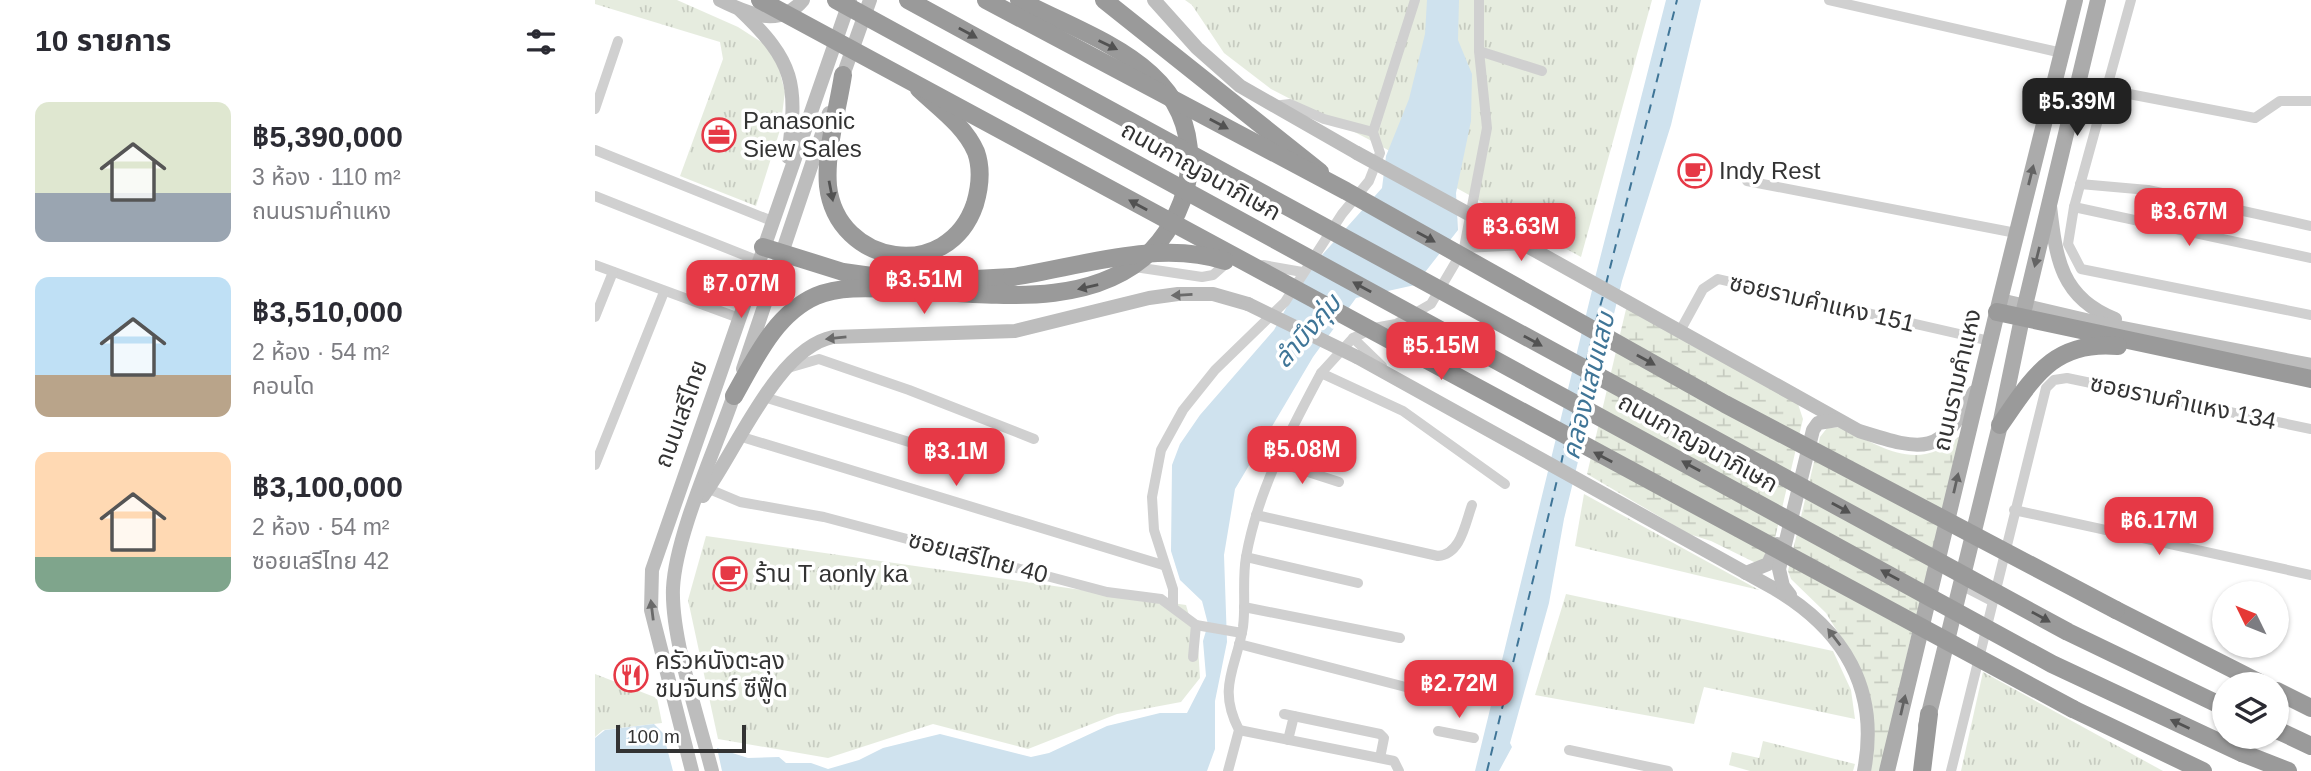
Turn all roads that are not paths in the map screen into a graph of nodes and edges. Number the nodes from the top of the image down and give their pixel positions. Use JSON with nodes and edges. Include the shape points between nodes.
{"nodes":[{"id":1,"x":720,"y":0,"type":"edge"},
{"id":2,"x":760,"y":0,"type":"edge"},
{"id":3,"x":803,"y":0,"type":"edge"},
{"id":4,"x":836,"y":0,"type":"edge"},
{"id":5,"x":851,"y":0,"type":"edge"},
{"id":6,"x":870,"y":0,"type":"edge"},
{"id":7,"x":908,"y":0,"type":"edge"},
{"id":8,"x":986,"y":0,"type":"edge"},
{"id":9,"x":1019,"y":0,"type":"edge"},
{"id":10,"x":1104,"y":0,"type":"edge"},
{"id":11,"x":1154,"y":0,"type":"edge"},
{"id":12,"x":1415,"y":0,"type":"edge"},
{"id":13,"x":1479,"y":0,"type":"edge"},
{"id":14,"x":1829,"y":0,"type":"edge"},
{"id":15,"x":2075,"y":0,"type":"edge"},
{"id":16,"x":2098,"y":0,"type":"edge"},
{"id":17,"x":2131,"y":0,"type":"edge"},
{"id":18,"x":740,"y":10,"type":"junction"},
{"id":19,"x":618,"y":41,"type":"dead end"},
{"id":20,"x":1479,"y":51,"type":"junction"},
{"id":21,"x":2062,"y":53,"type":"junction"},
{"id":22,"x":1542,"y":71,"type":"dead end"},
{"id":23,"x":843,"y":75,"type":"junction"},
{"id":24,"x":911,"y":81,"type":"junction"},
{"id":25,"x":2108,"y":90,"type":"junction"},
{"id":26,"x":2311,"y":100,"type":"edge"},
{"id":27,"x":1273,"y":106,"type":"junction"},
{"id":28,"x":595,"y":109,"type":"edge"},
{"id":29,"x":1373,"y":132,"type":"junction"},
{"id":30,"x":595,"y":150,"type":"edge"},
{"id":31,"x":1747,"y":181,"type":"dead end"},
{"id":32,"x":2080,"y":184,"type":"junction"},
{"id":33,"x":785,"y":187,"type":"junction"},
{"id":34,"x":1346,"y":191,"type":"junction"},
{"id":35,"x":595,"y":196,"type":"edge"},
{"id":36,"x":2050,"y":205,"type":"junction"},
{"id":37,"x":2074,"y":207,"type":"junction"},
{"id":38,"x":772,"y":221,"type":"junction"},
{"id":39,"x":2311,"y":226,"type":"edge"},
{"id":40,"x":2016,"y":233,"type":"junction"},
{"id":41,"x":1526,"y":245,"type":"junction"},
{"id":42,"x":1464,"y":247,"type":"junction"},
{"id":43,"x":761,"y":254,"type":"junction"},
{"id":44,"x":781,"y":255,"type":"junction"},
{"id":45,"x":2311,"y":258,"type":"edge"},
{"id":46,"x":595,"y":265,"type":"edge"},
{"id":47,"x":1135,"y":267,"type":"junction"},
{"id":48,"x":613,"y":272,"type":"junction"},
{"id":49,"x":1302,"y":272,"type":"junction"},
{"id":50,"x":925,"y":281,"type":"junction"},
{"id":51,"x":1284,"y":284,"type":"junction"},
{"id":52,"x":880,"y":288,"type":"junction"},
{"id":53,"x":664,"y":292,"type":"junction"},
{"id":54,"x":1998,"y":306,"type":"junction"},
{"id":55,"x":2023,"y":311,"type":"junction"},
{"id":56,"x":2311,"y":315,"type":"edge"},
{"id":57,"x":595,"y":317,"type":"edge"},
{"id":58,"x":739,"y":318,"type":"junction"},
{"id":59,"x":2139,"y":329,"type":"junction"},
{"id":60,"x":1680,"y":331,"type":"junction"},
{"id":61,"x":1353,"y":338,"type":"junction"},
{"id":62,"x":1990,"y":341,"type":"junction"},
{"id":63,"x":2163,"y":350,"type":"junction"},
{"id":64,"x":2311,"y":365,"type":"edge"},
{"id":65,"x":783,"y":369,"type":"junction"},
{"id":66,"x":1321,"y":373,"type":"junction"},
{"id":67,"x":1393,"y":377,"type":"junction"},
{"id":68,"x":2311,"y":379,"type":"edge"},
{"id":69,"x":1980,"y":382,"type":"junction"},
{"id":70,"x":734,"y":396,"type":"junction"},
{"id":71,"x":764,"y":397,"type":"junction"},
{"id":72,"x":1801,"y":400,"type":"junction"},
{"id":73,"x":1838,"y":420,"type":"junction"},
{"id":74,"x":2000,"y":425,"type":"junction"},
{"id":75,"x":2311,"y":429,"type":"edge"},
{"id":76,"x":742,"y":437,"type":"junction"},
{"id":77,"x":1034,"y":439,"type":"dead end"},
{"id":78,"x":922,"y":446,"type":"dead end"},
{"id":79,"x":1274,"y":461,"type":"junction"},
{"id":80,"x":595,"y":465,"type":"edge"},
{"id":81,"x":1339,"y":482,"type":"dead end"},
{"id":82,"x":1505,"y":484,"type":"dead end"},
{"id":83,"x":709,"y":489,"type":"junction"},
{"id":84,"x":1472,"y":505,"type":"dead end"},
{"id":85,"x":693,"y":509,"type":"junction"},
{"id":86,"x":2014,"y":510,"type":"junction"},
{"id":87,"x":1257,"y":515,"type":"junction"},
{"id":88,"x":1246,"y":557,"type":"junction"},
{"id":89,"x":1163,"y":565,"type":"junction"},
{"id":90,"x":1746,"y":573,"type":"junction"},
{"id":91,"x":2311,"y":575,"type":"edge"},
{"id":92,"x":1358,"y":583,"type":"dead end"},
{"id":93,"x":1961,"y":585,"type":"junction"},
{"id":94,"x":1795,"y":601,"type":"junction"},
{"id":95,"x":1992,"y":601,"type":"junction"},
{"id":96,"x":1173,"y":606,"type":"junction"},
{"id":97,"x":1244,"y":607,"type":"junction"},
{"id":98,"x":1200,"y":626,"type":"junction"},
{"id":99,"x":1237,"y":632,"type":"junction"},
{"id":100,"x":1400,"y":638,"type":"dead end"},
{"id":101,"x":1239,"y":644,"type":"junction"},
{"id":102,"x":1193,"y":657,"type":"dead end"},
{"id":103,"x":2238,"y":672,"type":"edge"},
{"id":104,"x":1425,"y":692,"type":"dead end"},
{"id":105,"x":2289,"y":697,"type":"edge"},
{"id":106,"x":2212,"y":702,"type":"edge"},
{"id":107,"x":2311,"y":705,"type":"edge"},
{"id":108,"x":1929,"y":714,"type":"junction"},
{"id":109,"x":1239,"y":730,"type":"junction"},
{"id":110,"x":1438,"y":732,"type":"dead end"},
{"id":111,"x":2289,"y":736,"type":"edge"},
{"id":112,"x":2127,"y":737,"type":"junction"},
{"id":113,"x":1474,"y":738,"type":"dead end"},
{"id":114,"x":1288,"y":740,"type":"junction"},
{"id":115,"x":2311,"y":746,"type":"edge"},
{"id":116,"x":1569,"y":750,"type":"dead end"},
{"id":117,"x":1381,"y":758,"type":"junction"},
{"id":118,"x":692,"y":771,"type":"edge"},
{"id":119,"x":712,"y":771,"type":"edge"},
{"id":120,"x":1228,"y":771,"type":"edge"},
{"id":121,"x":1399,"y":771,"type":"edge"},
{"id":122,"x":1668,"y":771,"type":"edge"},
{"id":123,"x":1864,"y":771,"type":"edge"},
{"id":124,"x":1887,"y":771,"type":"edge"},
{"id":125,"x":1913,"y":771,"type":"edge"},
{"id":126,"x":1922,"y":771,"type":"edge"},
{"id":127,"x":1951,"y":771,"type":"edge"},
{"id":128,"x":2171,"y":771,"type":"edge"},
{"id":129,"x":2203,"y":771,"type":"edge"},
{"id":130,"x":2288,"y":771,"type":"edge"}],
"edges":[{"from":1,"to":18,"type":"main road"},
{"from":2,"to":24,"type":"highway","bridge":true},
{"from":3,"to":18,"type":"main road","via":[[777,18]]},
{"from":130,"to":4,"type":"highway","name":"ถนนกาญจนาภิเษก","one_way":true,"bridge":true,"via":[[2053,664]]},
{"from":5,"to":33,"type":"main road","name":"ถนนเสรีไทย"},
{"from":6,"to":23,"type":"main road","name":"ถนนเสรีไทย"},
{"from":7,"to":106,"type":"highway","name":"ถนนกาญจนาภิเษก","one_way":true,"bridge":true,"via":[[2068,632]]},
{"from":8,"to":34,"type":"highway","one_way":true,"bridge":true},
{"from":9,"to":47,"type":"highway","one_way":true,"via":[[1125,53],[1151,72],[1172,95],[1181,114],[1190,154],[1179,210],[1160,242]]},
{"from":10,"to":34,"type":"highway","bridge":true},
{"from":11,"to":27,"type":"main road","via":[[1218,68]]},
{"from":12,"to":29,"type":"street"},
{"from":13,"to":20,"type":"street"},
{"from":14,"to":21,"type":"street"},
{"from":15,"to":21,"type":"main road","name":"ถนนรามคำแหง"},
{"from":16,"to":36,"type":"main road","name":"ถนนรามคำแหง"},
{"from":17,"to":25,"type":"street"},
{"from":18,"to":33,"type":"main road","via":[[771,39],[792,83],[795,101]]},
{"from":19,"to":28,"type":"street"},
{"from":20,"to":22,"type":"street"},
{"from":20,"to":42,"type":"street","via":[[1487,128]]},
{"from":40,"to":21,"type":"main road","name":"ถนนรามคำแหง","one_way":true},
{"from":23,"to":24,"type":"highway","one_way":true,"bridge":true,"via":[[828,184],[835,209],[845,226],[874,251],[897,256],[935,251],[952,241],[971,214],[979,191],[976,153],[955,122]]},
{"from":23,"to":44,"type":"main road","name":"ถนนเสรีไทย"},
{"from":51,"to":24,"type":"highway","one_way":true,"bridge":true},
{"from":25,"to":26,"type":"street","via":[[2255,118],[2280,101]]},
{"from":25,"to":32,"type":"street"},
{"from":27,"to":29,"type":"street","via":[[1290,104]]},
{"from":27,"to":41,"type":"main road","bridge":true},
{"from":29,"to":49,"type":"street","via":[[1380,153],[1373,174]]},
{"from":30,"to":38,"type":"street"},
{"from":31,"to":40,"type":"street"},
{"from":32,"to":37,"type":"street"},
{"from":32,"to":39,"type":"street","via":[[2148,190]]},
{"from":33,"to":38,"type":"main road","name":"ถนนเสรีไทย"},
{"from":34,"to":103,"type":"highway","one_way":true,"bridge":true,"via":[[1725,404]]},
{"from":35,"to":43,"type":"street"},
{"from":36,"to":55,"type":"main road","name":"ถนนรามคำแหง","one_way":true},
{"from":36,"to":59,"type":"main road","via":[[2057,256],[2075,293],[2095,312]]},
{"from":37,"to":45,"type":"street"},
{"from":37,"to":56,"type":"street","via":[[2068,244],[2081,269]]},
{"from":38,"to":43,"type":"main road","name":"ถนนเสรีไทย"},
{"from":40,"to":54,"type":"main road","name":"ถนนรามคำแหง"},
{"from":41,"to":42,"type":"street"},
{"from":41,"to":60,"type":"main road"},
{"from":42,"to":61,"type":"street","via":[[1431,304],[1396,324]]},
{"from":43,"to":44,"type":"highway"},
{"from":43,"to":58,"type":"main road","name":"ถนนเสรีไทย"},
{"from":44,"to":50,"type":"highway","via":[[843,272]]},
{"from":44,"to":70,"type":"main road","name":"ถนนเสรีไทย"},
{"from":46,"to":48,"type":"street"},
{"from":47,"to":49,"type":"street","via":[[1213,275],[1234,257],[1244,257]]},
{"from":47,"to":52,"type":"highway","one_way":true,"via":[[1091,288],[1053,293]]},
{"from":48,"to":53,"type":"street"},
{"from":48,"to":57,"type":"street"},
{"from":49,"to":89,"type":"street","via":[[1285,302],[1215,370],[1171,429],[1154,475],[1152,497]]},
{"from":50,"to":51,"type":"highway","bridge":true,"via":[[1012,277],[1133,257],[1204,254]]},
{"from":50,"to":52,"type":"highway"},
{"from":112,"to":51,"type":"highway","one_way":true,"bridge":true},
{"from":52,"to":70,"type":"highway","via":[[843,289],[800,305],[781,320]]},
{"from":53,"to":58,"type":"street"},
{"from":53,"to":80,"type":"street"},
{"from":54,"to":55,"type":"highway"},
{"from":54,"to":62,"type":"main road","name":"ถนนรามคำแหง"},
{"from":55,"to":59,"type":"main road"},
{"from":55,"to":63,"type":"highway"},
{"from":55,"to":74,"type":"main road","name":"ถนนรามคำแหง"},
{"from":118,"to":58,"type":"main road","name":"ถนนเสรีไทย","one_way":true,"via":[[655,631],[650,590],[658,547]]},
{"from":59,"to":64,"type":"main road"},
{"from":60,"to":62,"type":"street","name":"ซอยรามคำแหง 151","via":[[1703,289],[1718,279]]},
{"from":60,"to":72,"type":"main road"},
{"from":61,"to":66,"type":"street"},
{"from":61,"to":67,"type":"street"},
{"from":62,"to":69,"type":"main road","name":"ถนนรามคำแหง"},
{"from":63,"to":68,"type":"highway"},
{"from":63,"to":74,"type":"highway","via":[[2091,346],[2065,353],[2037,374]]},
{"from":67,"to":65,"type":"main road","one_way":true,"bridge":true,"via":[[1248,304],[1213,294],[1149,298],[1015,331],[833,337],[806,347]]},
{"from":65,"to":71,"type":"main road"},
{"from":65,"to":77,"type":"street","via":[[819,359]]},
{"from":66,"to":79,"type":"street"},
{"from":66,"to":82,"type":"street","via":[[1403,411]]},
{"from":67,"to":90,"type":"main road"},
{"from":69,"to":73,"type":"main road","via":[[1943,439],[1922,446],[1905,446]]},
{"from":124,"to":69,"type":"main road","name":"ถนนรามคำแหง","one_way":true},
{"from":70,"to":85,"type":"main road","name":"ถนนเสรีไทย"},
{"from":71,"to":76,"type":"main road"},
{"from":71,"to":78,"type":"street"},
{"from":72,"to":73,"type":"main road"},
{"from":72,"to":90,"type":"main road","via":[[1807,428],[1773,557],[1761,569]]},
{"from":73,"to":94,"type":"main road","via":[[1818,423],[1813,430],[1779,569],[1783,586]]},
{"from":74,"to":93,"type":"main road","name":"ถนนรามคำแหง"},
{"from":75,"to":86,"type":"street","name":"ซอยรามคำแหง 134","via":[[2054,380],[2046,388]]},
{"from":76,"to":83,"type":"main road"},
{"from":76,"to":89,"type":"street"},
{"from":79,"to":81,"type":"street"},
{"from":79,"to":87,"type":"street"},
{"from":83,"to":85,"type":"main road"},
{"from":83,"to":96,"type":"street","name":"ซอยเสรีไทย 40","via":[[740,502],[824,517],[1107,592],[1161,599]]},
{"from":84,"to":87,"type":"street","via":[[1458,544],[1438,556]]},
{"from":85,"to":119,"type":"main road","name":"ถนนเสรีไทย","via":[[677,563],[673,604]]},
{"from":86,"to":91,"type":"street"},
{"from":86,"to":95,"type":"street"},
{"from":87,"to":88,"type":"street"},
{"from":88,"to":92,"type":"street"},
{"from":88,"to":97,"type":"street"},
{"from":89,"to":96,"type":"street","via":[[1173,589]]},
{"from":90,"to":94,"type":"main road"},
{"from":93,"to":95,"type":"street"},
{"from":93,"to":108,"type":"main road","name":"ถนนรามคำแหง"},
{"from":123,"to":94,"type":"main road","one_way":true,"via":[[1867,722],[1855,671],[1828,629]]},
{"from":95,"to":127,"type":"street"},
{"from":96,"to":98,"type":"street","name":"ซอยเสรีไทย 40"},
{"from":97,"to":99,"type":"street"},
{"from":97,"to":100,"type":"street"},
{"from":98,"to":99,"type":"street","name":"ซอยเสรีไทย 40"},
{"from":98,"to":102,"type":"street"},
{"from":99,"to":101,"type":"street"},
{"from":101,"to":104,"type":"street"},
{"from":101,"to":109,"type":"street","via":[[1231,664],[1227,699]]},
{"from":105,"to":107,"type":"highway"},
{"from":108,"to":125,"type":"main road","name":"ถนนรามคำแหง"},
{"from":108,"to":126,"type":"highway"},
{"from":109,"to":114,"type":"street"},
{"from":109,"to":120,"type":"street"},
{"from":110,"to":113,"type":"street"},
{"from":111,"to":115,"type":"highway"},
{"from":112,"to":128,"type":"highway"},
{"from":112,"to":129,"type":"highway"},
{"from":114,"to":117,"type":"street"},
{"from":114,"to":117,"type":"street","via":[[1289,715],[1382,735]]},
{"from":116,"to":122,"type":"street"},
{"from":117,"to":121,"type":"street","via":[[1396,762]]}]}
